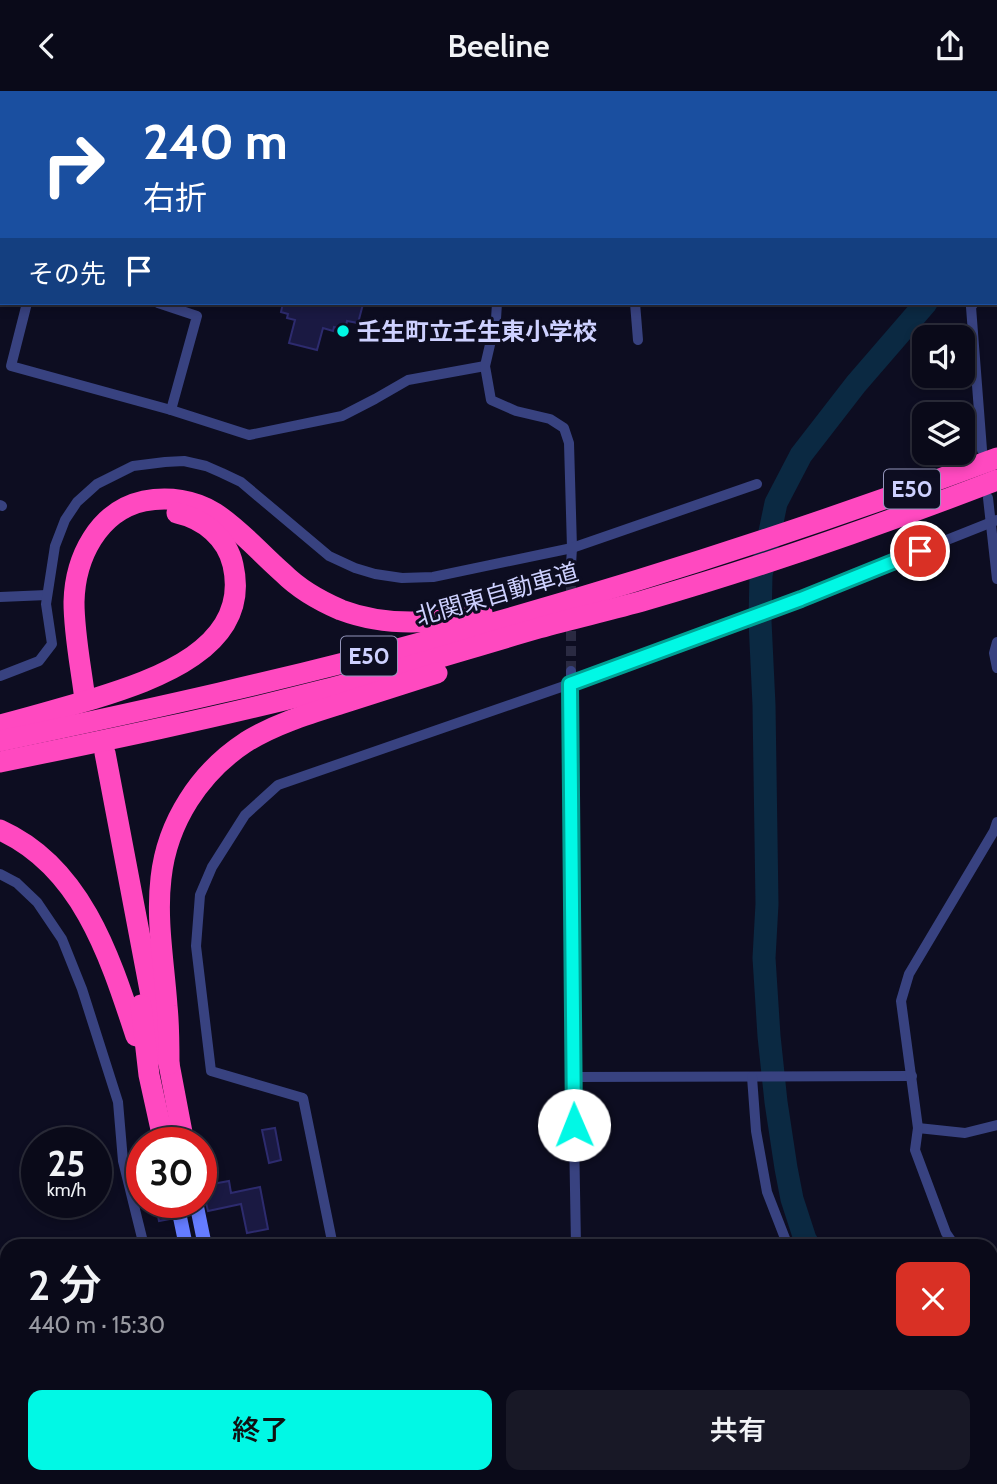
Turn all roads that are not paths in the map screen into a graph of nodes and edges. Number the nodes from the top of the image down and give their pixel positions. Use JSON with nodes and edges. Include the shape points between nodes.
{"nodes":[{"id":1,"x":26,"y":305,"type":"edge"},
{"id":2,"x":164,"y":305,"type":"edge"},
{"id":3,"x":497,"y":305,"type":"edge"},
{"id":4,"x":635,"y":305,"type":"edge"},
{"id":5,"x":972,"y":305,"type":"edge"},
{"id":6,"x":638,"y":339,"type":"dead end"},
{"id":7,"x":485,"y":366,"type":"junction"},
{"id":8,"x":171,"y":410,"type":"junction"},
{"id":9,"x":990,"y":454,"type":"edge"},
{"id":10,"x":757,"y":484,"type":"dead end"},
{"id":11,"x":993,"y":489,"type":"edge"},
{"id":12,"x":994,"y":521,"type":"edge"},
{"id":13,"x":572,"y":548,"type":"junction"},
{"id":14,"x":733,"y":549,"type":"junction"},
{"id":15,"x":571,"y":565,"type":"tunnel mouth"},
{"id":16,"x":997,"y":579,"type":"edge"},
{"id":17,"x":47,"y":595,"type":"junction"},
{"id":18,"x":0,"y":597,"type":"edge"},
{"id":19,"x":647,"y":600,"type":"junction"},
{"id":20,"x":997,"y":642,"type":"edge"},
{"id":21,"x":997,"y":669,"type":"edge"},
{"id":22,"x":571,"y":671,"type":"tunnel mouth"},
{"id":23,"x":0,"y":676,"type":"edge"},
{"id":24,"x":570,"y":684,"type":"junction"},
{"id":25,"x":0,"y":725,"type":"edge"},
{"id":26,"x":0,"y":741,"type":"edge"},
{"id":27,"x":0,"y":762,"type":"edge"},
{"id":28,"x":997,"y":822,"type":"edge"},
{"id":29,"x":0,"y":830,"type":"edge"},
{"id":30,"x":0,"y":874,"type":"edge"},
{"id":31,"x":169,"y":1064,"type":"junction"},
{"id":32,"x":149,"y":1075,"type":"junction"},
{"id":33,"x":912,"y":1076,"type":"junction"},
{"id":34,"x":573,"y":1077,"type":"junction"},
{"id":35,"x":758,"y":1077,"type":"junction"},
{"id":36,"x":997,"y":1125,"type":"edge"},
{"id":37,"x":160,"y":1127,"type":"edge"},
{"id":38,"x":181,"y":1127,"type":"edge"},
{"id":39,"x":918,"y":1128,"type":"junction"},
{"id":40,"x":179,"y":1218,"type":"edge"},
{"id":41,"x":199,"y":1218,"type":"edge"},
{"id":42,"x":142,"y":1239,"type":"edge"},
{"id":43,"x":184,"y":1239,"type":"edge"},
{"id":44,"x":204,"y":1239,"type":"edge"},
{"id":45,"x":332,"y":1239,"type":"edge"},
{"id":46,"x":576,"y":1239,"type":"edge"},
{"id":47,"x":785,"y":1239,"type":"edge"},
{"id":48,"x":951,"y":1239,"type":"edge"}],
"edges":[{"from":1,"to":8,"type":"street","via":[[11,366]]},
{"from":2,"to":8,"type":"street","via":[[197,316]]},
{"from":3,"to":7,"type":"street"},
{"from":4,"to":6,"type":"street"},
{"from":5,"to":9,"type":"street"},
{"from":7,"to":8,"type":"street","via":[[408,380],[342,416],[249,435]]},
{"from":7,"to":13,"type":"street","via":[[491,400],[565,428]]},
{"from":9,"to":14,"type":"highway","name":"北関東自動車道","number":"E50","via":[[827,519]]},
{"from":10,"to":13,"type":"street"},
{"from":11,"to":12,"type":"street"},
{"from":11,"to":19,"type":"highway","name":"北関東自動車道","number":"E50","via":[[934,504]]},
{"from":12,"to":16,"type":"street"},
{"from":12,"to":24,"type":"street","via":[[801,599]]},
{"from":13,"to":15,"type":"street"},
{"from":13,"to":17,"type":"street","via":[[433,577],[374,574],[329,555],[241,482],[206,466],[165,461],[133,466],[97,484],[77,502],[55,547]]},
{"from":14,"to":25,"type":"highway","via":[[639,569],[469,616],[390,621],[343,610],[304,591],[214,512],[177,499],[141,502],[127,506],[100,527],[78,576],[75,621],[89,690],[86,595],[102,544],[126,521],[168,511],[186,515],[218,535],[228,549],[236,580],[230,613],[220,630],[207,646],[161,675]]},
{"from":14,"to":26,"type":"highway","name":"北関東自動車道","number":"E50","via":[[437,639],[187,701]]},
{"from":17,"to":18,"type":"street"},
{"from":17,"to":23,"type":"street","via":[[52,644],[39,661]]},
{"from":19,"to":27,"type":"highway","name":"北関東自動車道","number":"E50","via":[[320,691]]},
{"from":19,"to":31,"type":"highway","via":[[544,639],[297,718],[247,742],[215,767],[180,815],[161,878]]},
{"from":20,"to":21,"type":"street"},
{"from":22,"to":24,"type":"street"},
{"from":24,"to":34,"type":"street"},
{"from":24,"to":45,"type":"street","via":[[278,785],[244,815],[212,867],[200,895],[196,946],[211,1071],[303,1098]]},
{"from":28,"to":33,"type":"street","via":[[909,974],[901,1002]]},
{"from":29,"to":32,"type":"highway","via":[[33,849],[71,886],[101,940]]},
{"from":30,"to":42,"type":"street","via":[[37,902],[62,939],[82,989],[118,1102],[123,1161]]},
{"from":31,"to":32,"type":"highway","via":[[99,754],[118,889],[142,1007]]},
{"from":31,"to":38,"type":"highway"},
{"from":32,"to":37,"type":"highway"},
{"from":33,"to":35,"type":"street"},
{"from":33,"to":39,"type":"street"},
{"from":34,"to":35,"type":"street"},
{"from":34,"to":46,"type":"street"},
{"from":35,"to":47,"type":"street","via":[[756,1131],[766,1192]]},
{"from":36,"to":39,"type":"street","via":[[965,1133]]},
{"from":39,"to":48,"type":"street","via":[[915,1150]]},
{"from":40,"to":43,"type":"main road"},
{"from":41,"to":44,"type":"main road"}]}
